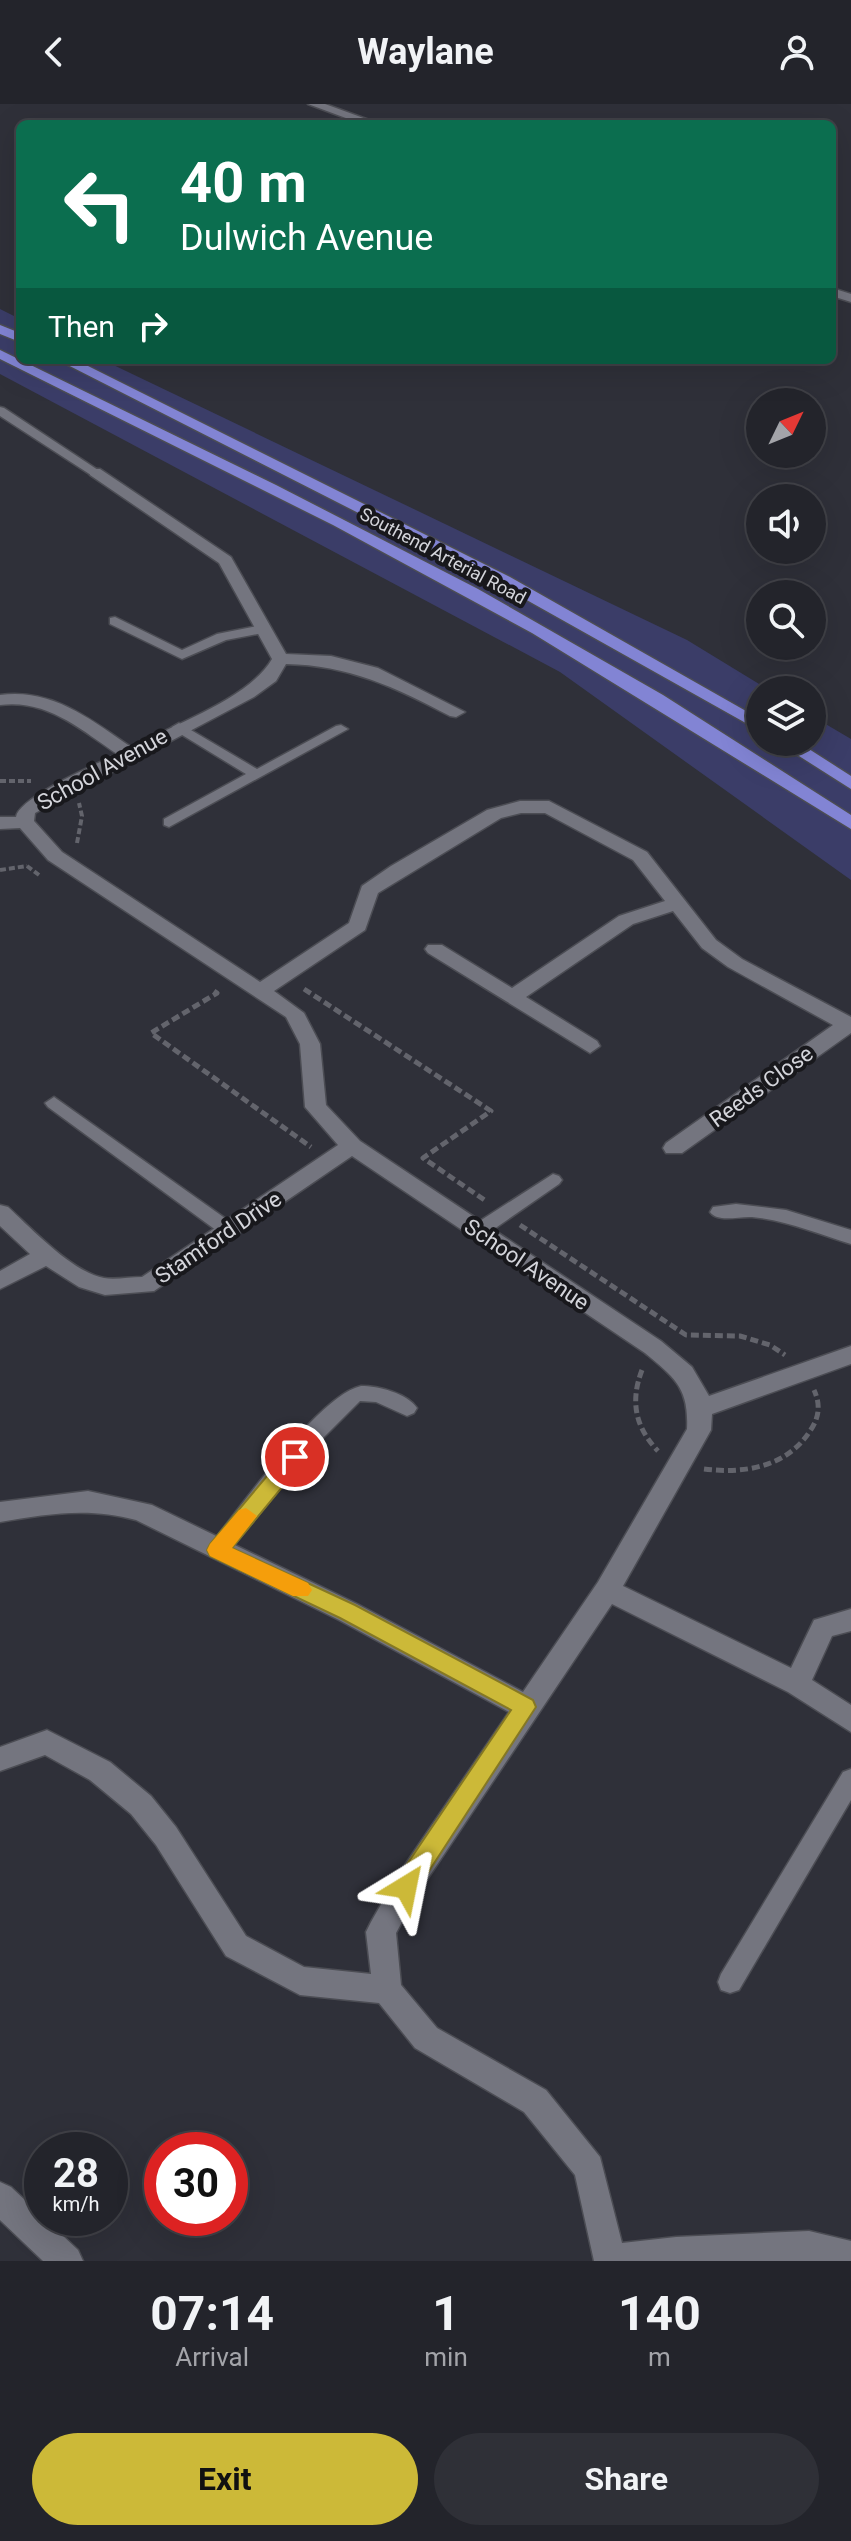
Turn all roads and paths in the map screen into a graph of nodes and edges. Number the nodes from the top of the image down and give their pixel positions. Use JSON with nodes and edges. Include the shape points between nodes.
{"nodes":[{"id":1,"x":314,"y":104,"type":"edge"},
{"id":2,"x":362,"y":120,"type":"edge"},
{"id":3,"x":20,"y":364,"type":"edge"},
{"id":4,"x":73,"y":364,"type":"edge"},
{"id":5,"x":0,"y":411,"type":"edge"},
{"id":6,"x":95,"y":472,"type":"joint"},
{"id":7,"x":115,"y":621,"type":"dead end"},
{"id":8,"x":263,"y":629,"type":"junction"},
{"id":9,"x":280,"y":659,"type":"junction"},
{"id":10,"x":0,"y":700,"type":"edge"},
{"id":11,"x":456,"y":712,"type":"dead end"},
{"id":12,"x":746,"y":718,"type":"edge"},
{"id":13,"x":179,"y":727,"type":"junction"},
{"id":14,"x":341,"y":729,"type":"dead end"},
{"id":15,"x":129,"y":754,"type":"junction"},
{"id":16,"x":808,"y":756,"type":"edge"},
{"id":17,"x":257,"y":775,"type":"junction"},
{"id":18,"x":851,"y":784,"type":"edge"},
{"id":19,"x":62,"y":789,"type":"junction"},
{"id":20,"x":25,"y":822,"type":"junction"},
{"id":21,"x":169,"y":822,"type":"dead end"},
{"id":22,"x":0,"y":823,"type":"edge"},
{"id":23,"x":851,"y":823,"type":"edge"},
{"id":24,"x":88,"y":850,"type":"dead end"},
{"id":25,"x":27,"y":866,"type":"dead end"},
{"id":26,"x":52,"y":883,"type":"dead end"},
{"id":27,"x":676,"y":904,"type":"junction"},
{"id":28,"x":435,"y":949,"type":"dead end"},
{"id":29,"x":283,"y":975,"type":"junction"},
{"id":30,"x":205,"y":984,"type":"dead end"},
{"id":31,"x":260,"y":991,"type":"junction"},
{"id":32,"x":512,"y":997,"type":"junction"},
{"id":33,"x":849,"y":1025,"type":"edge"},
{"id":34,"x":590,"y":1046,"type":"dead end"},
{"id":35,"x":54,"y":1103,"type":"dead end"},
{"id":36,"x":352,"y":1146,"type":"junction"},
{"id":37,"x":674,"y":1148,"type":"dead end"},
{"id":38,"x":330,"y":1161,"type":"junction"},
{"id":39,"x":553,"y":1180,"type":"dead end"},
{"id":40,"x":719,"y":1212,"type":"dead end"},
{"id":41,"x":0,"y":1213,"type":"edge"},
{"id":42,"x":503,"y":1213,"type":"junction"},
{"id":43,"x":230,"y":1231,"type":"junction"},
{"id":44,"x":478,"y":1231,"type":"junction"},
{"id":45,"x":851,"y":1237,"type":"edge"},
{"id":46,"x":46,"y":1255,"type":"junction"},
{"id":47,"x":0,"y":1281,"type":"edge"},
{"id":48,"x":660,"y":1353,"type":"junction"},
{"id":49,"x":851,"y":1355,"type":"edge"},
{"id":50,"x":803,"y":1373,"type":"junction"},
{"id":51,"x":407,"y":1408,"type":"dead end"},
{"id":52,"x":701,"y":1408,"type":"junction"},
{"id":53,"x":680,"y":1464,"type":"junction"},
{"id":54,"x":0,"y":1512,"type":"edge"},
{"id":55,"x":218,"y":1550,"type":"junction"},
{"id":56,"x":607,"y":1590,"type":"junction"},
{"id":57,"x":851,"y":1620,"type":"edge"},
{"id":58,"x":797,"y":1684,"type":"junction"},
{"id":59,"x":525,"y":1707,"type":"junction"},
{"id":60,"x":851,"y":1720,"type":"edge"},
{"id":61,"x":0,"y":1759,"type":"edge"},
{"id":62,"x":851,"y":1779,"type":"edge"},
{"id":63,"x":730,"y":1982,"type":"dead end"},
{"id":64,"x":387,"y":1990,"type":"junction"},
{"id":65,"x":0,"y":2198,"type":"edge"},
{"id":66,"x":851,"y":2257,"type":"edge"},
{"id":67,"x":67,"y":2261,"type":"edge"},
{"id":68,"x":610,"y":2261,"type":"edge"}],
"edges":[{"from":1,"to":2,"type":"street"},
{"from":3,"to":23,"type":"highway","name":"Southend Arterial Road","via":[[539,629]]},
{"from":4,"to":12,"type":"highway","name":"Southend Arterial Road","via":[[407,528],[574,616]]},
{"from":5,"to":6,"type":"lane"},
{"from":6,"to":8,"type":"street","via":[[225,560]]},
{"from":7,"to":8,"type":"lane","via":[[182,655],[222,637]]},
{"from":8,"to":9,"type":"street"},
{"from":9,"to":11,"type":"street","via":[[360,664]]},
{"from":9,"to":13,"type":"street","name":"School Avenue","via":[[270,677],[248,693]]},
{"from":10,"to":15,"type":"street","via":[[31,697],[58,708]]},
{"from":13,"to":15,"type":"street","name":"School Avenue"},
{"from":13,"to":17,"type":"lane"},
{"from":14,"to":17,"type":"lane"},
{"from":15,"to":19,"type":"street","name":"School Avenue"},
{"from":16,"to":18,"type":"highway"},
{"from":17,"to":21,"type":"lane"},
{"from":19,"to":20,"type":"street","name":"School Avenue","via":[[26,811]]},
{"from":19,"to":24,"type":"path","via":[[81,804],[75,842]]},
{"from":20,"to":22,"type":"street"},
{"from":20,"to":31,"type":"street","name":"School Avenue","via":[[55,856]]},
{"from":25,"to":26,"type":"path"},
{"from":27,"to":29,"type":"street","via":[[640,856],[621,844],[549,807],[520,807],[494,814],[369,890],[358,926]]},
{"from":27,"to":32,"type":"street","via":[[626,920]]},
{"from":27,"to":33,"type":"street","via":[[709,944],[735,963]]},
{"from":28,"to":32,"type":"street"},
{"from":29,"to":31,"type":"street"},
{"from":29,"to":42,"type":"path","via":[[491,1111],[423,1158]]},
{"from":30,"to":38,"type":"path","via":[[217,993],[151,1033]]},
{"from":31,"to":36,"type":"street","name":"School Avenue","via":[[294,1013],[310,1044],[316,1107]]},
{"from":32,"to":34,"type":"street"},
{"from":33,"to":37,"type":"street","name":"Reeds Close"},
{"from":35,"to":43,"type":"lane"},
{"from":36,"to":38,"type":"street","name":"Stamford Drive"},
{"from":36,"to":44,"type":"street","name":"School Avenue"},
{"from":38,"to":43,"type":"street","name":"Stamford Drive"},
{"from":39,"to":42,"type":"lane"},
{"from":40,"to":45,"type":"lane","via":[[768,1213]]},
{"from":41,"to":46,"type":"street","name":"Stamford Drive"},
{"from":42,"to":44,"type":"lane"},
{"from":42,"to":50,"type":"path","via":[[686,1335],[717,1333],[770,1345]]},
{"from":43,"to":46,"type":"street","name":"Stamford Drive","via":[[146,1285],[105,1287]]},
{"from":44,"to":48,"type":"street","name":"School Avenue"},
{"from":46,"to":47,"type":"street"},
{"from":48,"to":52,"type":"street","name":"School Avenue","via":[[688,1377]]},
{"from":48,"to":53,"type":"path","via":[[646,1362],[640,1375],[634,1411],[655,1449]]},
{"from":49,"to":50,"type":"street"},
{"from":50,"to":52,"type":"street"},
{"from":50,"to":53,"type":"path","via":[[819,1398],[818,1418],[794,1450],[755,1469],[717,1471]]},
{"from":51,"to":55,"type":"lane","via":[[370,1393],[352,1396]]},
{"from":52,"to":53,"type":"street","via":[[699,1430]]},
{"from":53,"to":56,"type":"street"},
{"from":54,"to":55,"type":"street","via":[[77,1500],[107,1501],[143,1512]]},
{"from":55,"to":59,"type":"street"},
{"from":56,"to":58,"type":"street"},
{"from":56,"to":59,"type":"street"},
{"from":57,"to":58,"type":"street","via":[[823,1628]]},
{"from":58,"to":60,"type":"street"},
{"from":59,"to":64,"type":"street","via":[[381,1932]]},
{"from":61,"to":64,"type":"street","via":[[47,1742],[100,1771],[141,1805],[166,1836],[236,1946],[300,1981]]},
{"from":62,"to":63,"type":"lane"},
{"from":64,"to":68,"type":"street","via":[[426,2038],[535,2101],[589,2168]]},
{"from":65,"to":67,"type":"street"},
{"from":66,"to":68,"type":"street","via":[[809,2247]]}]}
